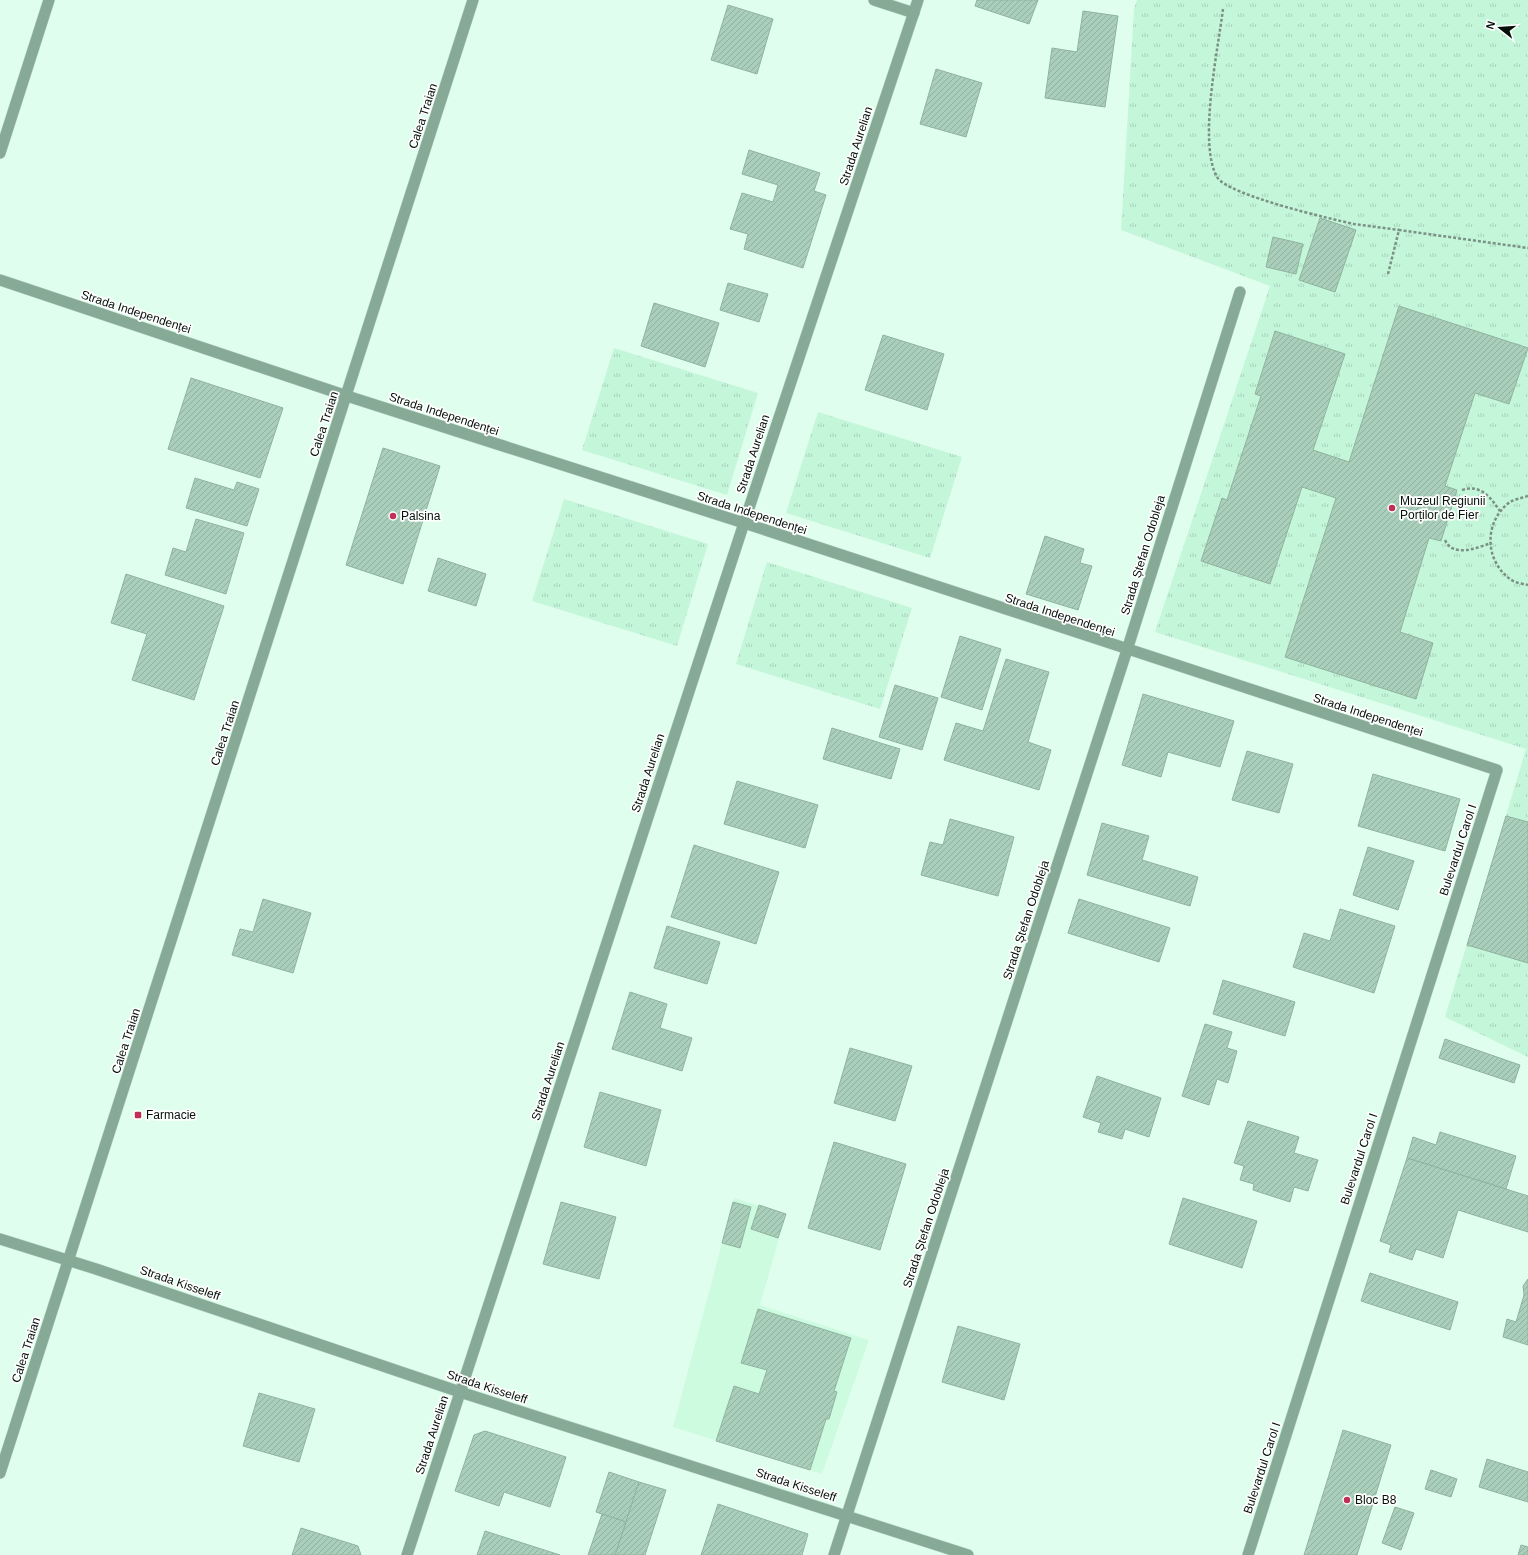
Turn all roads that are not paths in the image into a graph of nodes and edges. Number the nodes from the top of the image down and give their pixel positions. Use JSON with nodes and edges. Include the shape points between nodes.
{"nodes":[{"id":1,"x":49,"y":0,"type":"edge"},
{"id":2,"x":473,"y":0,"type":"edge"},
{"id":3,"x":874,"y":0,"type":"edge"},
{"id":4,"x":918,"y":0,"type":"edge"},
{"id":5,"x":914,"y":13,"type":"junction"},
{"id":6,"x":0,"y":153,"type":"edge"},
{"id":7,"x":0,"y":280,"type":"edge"},
{"id":8,"x":1240,"y":292,"type":"dead end"},
{"id":9,"x":347,"y":396,"type":"junction"},
{"id":10,"x":744,"y":523,"type":"junction"},
{"id":11,"x":1127,"y":650,"type":"junction"},
{"id":12,"x":1497,"y":770,"type":"joint"},
{"id":13,"x":0,"y":1239,"type":"edge"},
{"id":14,"x":69,"y":1260,"type":"junction"},
{"id":15,"x":460,"y":1392,"type":"junction"},
{"id":16,"x":0,"y":1473,"type":"edge"},
{"id":17,"x":847,"y":1515,"type":"junction"},
{"id":18,"x":407,"y":1555,"type":"edge"},
{"id":19,"x":834,"y":1555,"type":"edge"},
{"id":20,"x":968,"y":1555,"type":"edge"},
{"id":21,"x":1248,"y":1555,"type":"edge"}],
"edges":[{"from":1,"to":6,"type":"street"},
{"from":2,"to":9,"type":"street","name":"Calea Traian"},
{"from":3,"to":5,"type":"street"},
{"from":4,"to":5,"type":"street","name":"Strada Aurelian"},
{"from":5,"to":10,"type":"street","name":"Strada Aurelian"},
{"from":7,"to":9,"type":"street","name":"Strada Independenței"},
{"from":8,"to":11,"type":"street","name":"Strada Ștefan Odobleja"},
{"from":9,"to":10,"type":"street","name":"Strada Independenței"},
{"from":9,"to":14,"type":"street","name":"Calea Traian"},
{"from":10,"to":11,"type":"street","name":"Strada Independenței"},
{"from":10,"to":15,"type":"street","name":"Strada Aurelian"},
{"from":11,"to":12,"type":"street","name":"Strada Independenței"},
{"from":11,"to":17,"type":"street","name":"Strada Ștefan Odobleja"},
{"from":12,"to":21,"type":"street","name":"Bulevardul Carol I"},
{"from":13,"to":14,"type":"street","name":"Strada Kisseleff"},
{"from":14,"to":15,"type":"street","name":"Strada Kisseleff"},
{"from":14,"to":16,"type":"street","name":"Calea Traian"},
{"from":15,"to":17,"type":"street","name":"Strada Kisseleff"},
{"from":15,"to":18,"type":"street","name":"Strada Aurelian"},
{"from":17,"to":19,"type":"street","name":"Strada Ștefan Odobleja"},
{"from":17,"to":20,"type":"street","name":"Strada Kisseleff"}]}
